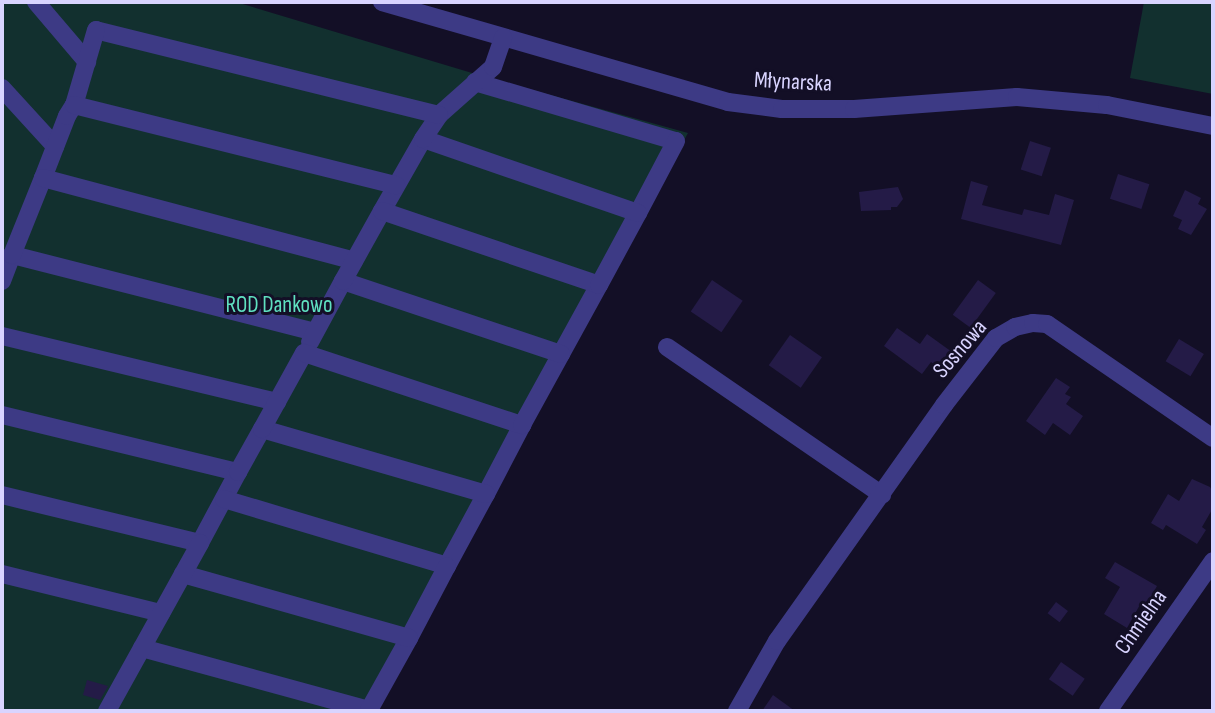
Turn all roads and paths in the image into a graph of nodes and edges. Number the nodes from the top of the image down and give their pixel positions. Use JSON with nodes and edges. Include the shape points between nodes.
{"nodes":[{"id":1,"x":36,"y":2,"type":"edge"},
{"id":2,"x":382,"y":2,"type":"edge"},
{"id":3,"x":428,"y":8,"type":"edge"},
{"id":4,"x":503,"y":38,"type":"junction"},
{"id":5,"x":87,"y":61,"type":"junction"},
{"id":6,"x":475,"y":82,"type":"junction"},
{"id":7,"x":2,"y":88,"type":"edge"},
{"id":8,"x":74,"y":105,"type":"junction"},
{"id":9,"x":439,"y":115,"type":"junction"},
{"id":10,"x":1213,"y":126,"type":"edge"},
{"id":11,"x":423,"y":139,"type":"junction"},
{"id":12,"x":55,"y":146,"type":"junction"},
{"id":13,"x":43,"y":178,"type":"junction"},
{"id":14,"x":396,"y":185,"type":"junction"},
{"id":15,"x":382,"y":211,"type":"junction"},
{"id":16,"x":638,"y":214,"type":"junction"},
{"id":17,"x":12,"y":255,"type":"junction"},
{"id":18,"x":354,"y":261,"type":"junction"},
{"id":19,"x":2,"y":281,"type":"edge"},
{"id":20,"x":343,"y":281,"type":"junction"},
{"id":21,"x":598,"y":285,"type":"junction"},
{"id":22,"x":315,"y":332,"type":"junction"},
{"id":23,"x":2,"y":336,"type":"edge"},
{"id":24,"x":667,"y":346,"type":"dead end"},
{"id":25,"x":304,"y":353,"type":"junction"},
{"id":26,"x":561,"y":354,"type":"junction"},
{"id":27,"x":277,"y":402,"type":"junction"},
{"id":28,"x":2,"y":415,"type":"edge"},
{"id":29,"x":522,"y":425,"type":"junction"},
{"id":30,"x":262,"y":429,"type":"junction"},
{"id":31,"x":1213,"y":438,"type":"edge"},
{"id":32,"x":238,"y":472,"type":"junction"},
{"id":33,"x":486,"y":494,"type":"junction"},
{"id":34,"x":2,"y":495,"type":"edge"},
{"id":35,"x":882,"y":495,"type":"junction"},
{"id":36,"x":224,"y":499,"type":"junction"},
{"id":37,"x":200,"y":543,"type":"junction"},
{"id":38,"x":1213,"y":561,"type":"edge"},
{"id":39,"x":447,"y":566,"type":"junction"},
{"id":40,"x":2,"y":574,"type":"edge"},
{"id":41,"x":183,"y":574,"type":"junction"},
{"id":42,"x":161,"y":613,"type":"junction"},
{"id":43,"x":409,"y":638,"type":"junction"},
{"id":44,"x":142,"y":648,"type":"junction"},
{"id":45,"x":368,"y":710,"type":"edge"},
{"id":46,"x":107,"y":711,"type":"edge"},
{"id":47,"x":737,"y":711,"type":"edge"},
{"id":48,"x":1108,"y":711,"type":"edge"}],
"edges":[{"from":1,"to":5,"type":"street"},
{"from":2,"to":3,"type":"street","name":"Młynarska"},
{"from":3,"to":4,"type":"street","name":"Młynarska"},
{"from":4,"to":6,"type":"street","via":[[494,67]]},
{"from":4,"to":10,"type":"street","name":"Młynarska","via":[[728,102],[782,109],[854,109],[1017,97],[1107,105]]},
{"from":5,"to":8,"type":"street"},
{"from":5,"to":9,"type":"street","via":[[96,30]]},
{"from":6,"to":9,"type":"street"},
{"from":6,"to":16,"type":"street","via":[[676,141]]},
{"from":7,"to":12,"type":"street"},
{"from":8,"to":12,"type":"street"},
{"from":8,"to":14,"type":"street"},
{"from":9,"to":11,"type":"street"},
{"from":11,"to":14,"type":"street"},
{"from":11,"to":16,"type":"street"},
{"from":12,"to":13,"type":"street"},
{"from":13,"to":17,"type":"street"},
{"from":13,"to":18,"type":"street"},
{"from":14,"to":15,"type":"street"},
{"from":15,"to":18,"type":"street"},
{"from":15,"to":21,"type":"street"},
{"from":16,"to":21,"type":"street"},
{"from":17,"to":19,"type":"street"},
{"from":17,"to":22,"type":"street"},
{"from":18,"to":20,"type":"street"},
{"from":20,"to":22,"type":"street"},
{"from":20,"to":26,"type":"street"},
{"from":21,"to":26,"type":"street"},
{"from":22,"to":25,"type":"street"},
{"from":23,"to":27,"type":"street"},
{"from":24,"to":35,"type":"street"},
{"from":25,"to":27,"type":"street"},
{"from":25,"to":29,"type":"street"},
{"from":26,"to":29,"type":"street"},
{"from":27,"to":30,"type":"street"},
{"from":28,"to":32,"type":"street"},
{"from":29,"to":33,"type":"street"},
{"from":30,"to":32,"type":"street"},
{"from":30,"to":33,"type":"street"},
{"from":31,"to":35,"type":"street","name":"Sosnowa","via":[[1068,337],[1047,324],[1033,323],[996,338]]},
{"from":32,"to":36,"type":"street"},
{"from":33,"to":39,"type":"street"},
{"from":34,"to":37,"type":"street"},
{"from":35,"to":47,"type":"street","name":"Sosnowa","via":[[777,641]]},
{"from":36,"to":37,"type":"street"},
{"from":36,"to":39,"type":"street"},
{"from":37,"to":41,"type":"street"},
{"from":38,"to":48,"type":"street","name":"Chmielna"},
{"from":39,"to":43,"type":"street"},
{"from":40,"to":42,"type":"street"},
{"from":41,"to":42,"type":"street"},
{"from":41,"to":43,"type":"street"},
{"from":42,"to":44,"type":"street"},
{"from":43,"to":45,"type":"street"},
{"from":44,"to":45,"type":"street"},
{"from":44,"to":46,"type":"street"}]}
